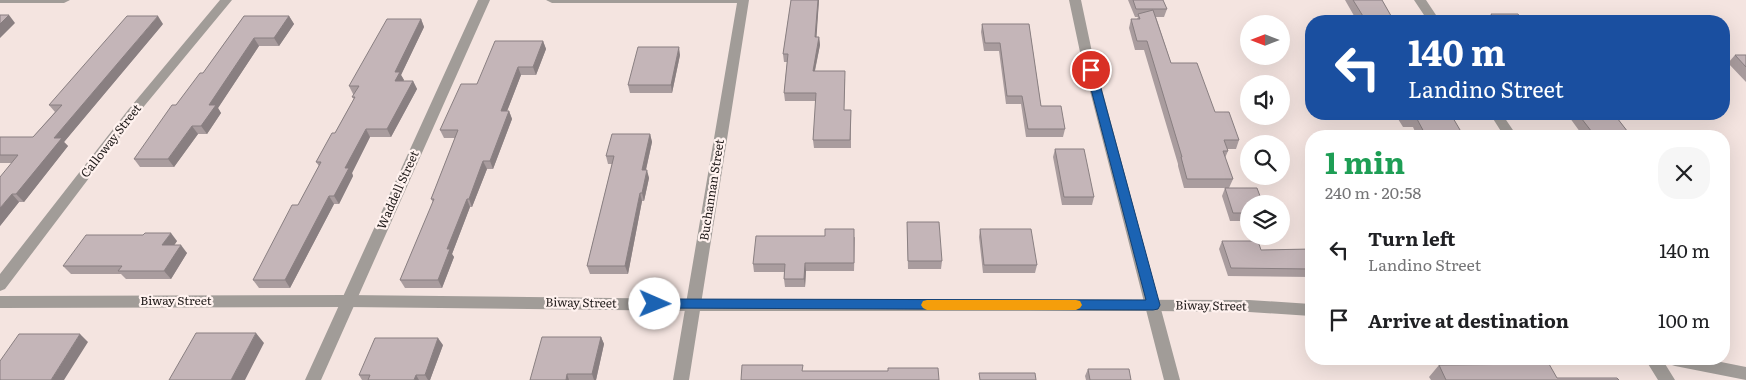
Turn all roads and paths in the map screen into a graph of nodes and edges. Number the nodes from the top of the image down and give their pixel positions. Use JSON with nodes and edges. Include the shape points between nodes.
{"nodes":[{"id":1,"x":0,"y":0,"type":"edge"},
{"id":2,"x":64,"y":0,"type":"edge"},
{"id":3,"x":226,"y":0,"type":"edge"},
{"id":4,"x":484,"y":0,"type":"edge"},
{"id":5,"x":552,"y":0,"type":"edge"},
{"id":6,"x":743,"y":0,"type":"edge"},
{"id":7,"x":1075,"y":0,"type":"edge"},
{"id":8,"x":1420,"y":0,"type":"edge"},
{"id":9,"x":1430,"y":15,"type":"edge"},
{"id":10,"x":0,"y":285,"type":"edge"},
{"id":11,"x":348,"y":301,"type":"junction"},
{"id":12,"x":0,"y":302,"type":"edge"},
{"id":13,"x":694,"y":304,"type":"junction"},
{"id":14,"x":1153,"y":305,"type":"junction"},
{"id":15,"x":1305,"y":310,"type":"edge"},
{"id":16,"x":1657,"y":365,"type":"edge"},
{"id":17,"x":1704,"y":365,"type":"edge"},
{"id":18,"x":1746,"y":374,"type":"edge"},
{"id":19,"x":313,"y":380,"type":"edge"},
{"id":20,"x":681,"y":380,"type":"edge"},
{"id":21,"x":1172,"y":380,"type":"edge"},
{"id":22,"x":1666,"y":380,"type":"edge"}],
"edges":[{"from":1,"to":2,"type":"street"},
{"from":3,"to":10,"type":"street","name":"Calloway Street","via":[[132,113]]},
{"from":4,"to":11,"type":"street","name":"Waddell Street"},
{"from":5,"to":6,"type":"street"},
{"from":6,"to":13,"type":"street","name":"Buchannan Street"},
{"from":7,"to":14,"type":"street"},
{"from":8,"to":9,"type":"street"},
{"from":11,"to":12,"type":"street","name":"Biway Street"},
{"from":11,"to":13,"type":"street","name":"Biway Street"},
{"from":11,"to":19,"type":"street","name":"Waddell Street"},
{"from":13,"to":14,"type":"street","name":"Biway Street"},
{"from":13,"to":20,"type":"street","name":"Buchannan Street"},
{"from":14,"to":15,"type":"street","name":"Biway Street"},
{"from":14,"to":21,"type":"street"},
{"from":16,"to":22,"type":"street"},
{"from":17,"to":18,"type":"street"}]}
